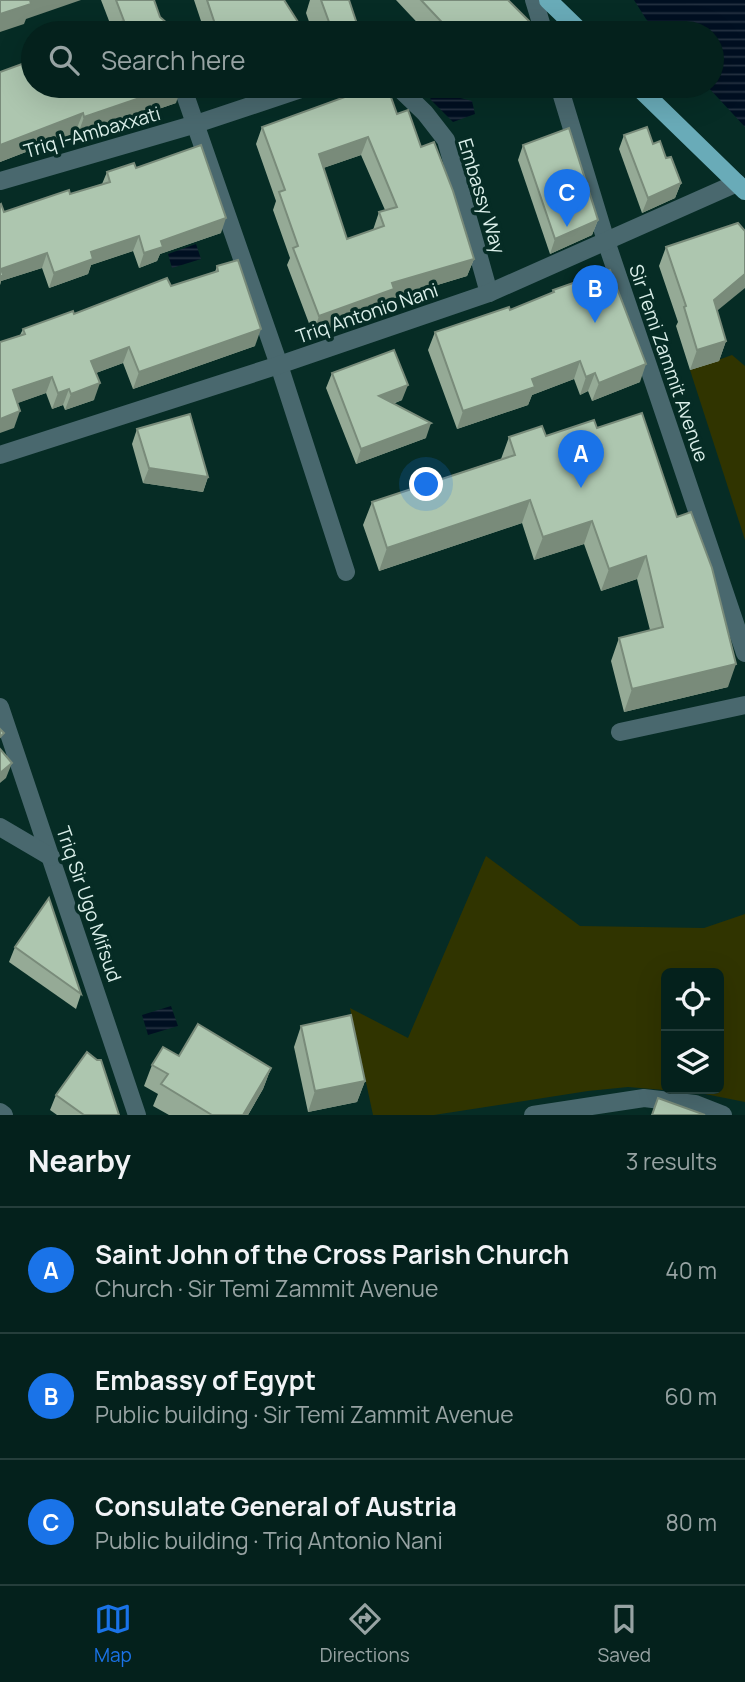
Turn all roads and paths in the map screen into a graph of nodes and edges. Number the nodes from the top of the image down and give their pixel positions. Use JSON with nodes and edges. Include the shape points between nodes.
{"nodes":[{"id":1,"x":534,"y":0,"type":"edge"},
{"id":2,"x":548,"y":0,"type":"edge"},
{"id":3,"x":540,"y":21,"type":"edge"},
{"id":4,"x":570,"y":21,"type":"edge"},
{"id":5,"x":186,"y":98,"type":"edge"},
{"id":6,"x":274,"y":98,"type":"edge"},
{"id":7,"x":409,"y":98,"type":"edge"},
{"id":8,"x":563,"y":98,"type":"edge"},
{"id":9,"x":648,"y":98,"type":"edge"},
{"id":10,"x":196,"y":124,"type":"junction"},
{"id":11,"x":0,"y":181,"type":"edge"},
{"id":12,"x":741,"y":187,"type":"edge"},
{"id":13,"x":606,"y":241,"type":"junction"},
{"id":14,"x":489,"y":293,"type":"junction"},
{"id":15,"x":279,"y":365,"type":"junction"},
{"id":16,"x":0,"y":455,"type":"edge"},
{"id":17,"x":346,"y":572,"type":"dead end"},
{"id":18,"x":745,"y":653,"type":"edge"},
{"id":19,"x":745,"y":705,"type":"edge"},
{"id":20,"x":0,"y":707,"type":"edge"},
{"id":21,"x":620,"y":732,"type":"dead end"},
{"id":22,"x":0,"y":827,"type":"edge"},
{"id":23,"x":51,"y":857,"type":"junction"},
{"id":24,"x":543,"y":1114,"type":"edge"},
{"id":25,"x":137,"y":1115,"type":"edge"},
{"id":26,"x":723,"y":1115,"type":"edge"}],
"edges":[{"from":1,"to":3,"type":"street"},
{"from":2,"to":4,"type":"main road"},
{"from":5,"to":10,"type":"street"},
{"from":6,"to":10,"type":"street"},
{"from":7,"to":14,"type":"street","name":"Embassy Way","via":[[446,140]]},
{"from":8,"to":13,"type":"street","name":"Sir Temi Zammit Avenue"},
{"from":9,"to":12,"type":"main road"},
{"from":10,"to":11,"type":"street","name":"Triq l-Ambaxxati"},
{"from":10,"to":15,"type":"street"},
{"from":12,"to":13,"type":"street","name":"Triq Antonio Nani"},
{"from":13,"to":14,"type":"street","name":"Triq Antonio Nani"},
{"from":13,"to":18,"type":"street","name":"Sir Temi Zammit Avenue"},
{"from":14,"to":15,"type":"street","name":"Triq Antonio Nani"},
{"from":15,"to":16,"type":"street","name":"Triq Antonio Nani"},
{"from":15,"to":17,"type":"street"},
{"from":19,"to":21,"type":"street"},
{"from":20,"to":23,"type":"street","name":"Triq Sir Ugo Mifsud"},
{"from":22,"to":23,"type":"street"},
{"from":23,"to":25,"type":"street","name":"Triq Sir Ugo Mifsud"},
{"from":24,"to":26,"type":"street","via":[[643,1098],[695,1104]]}]}
